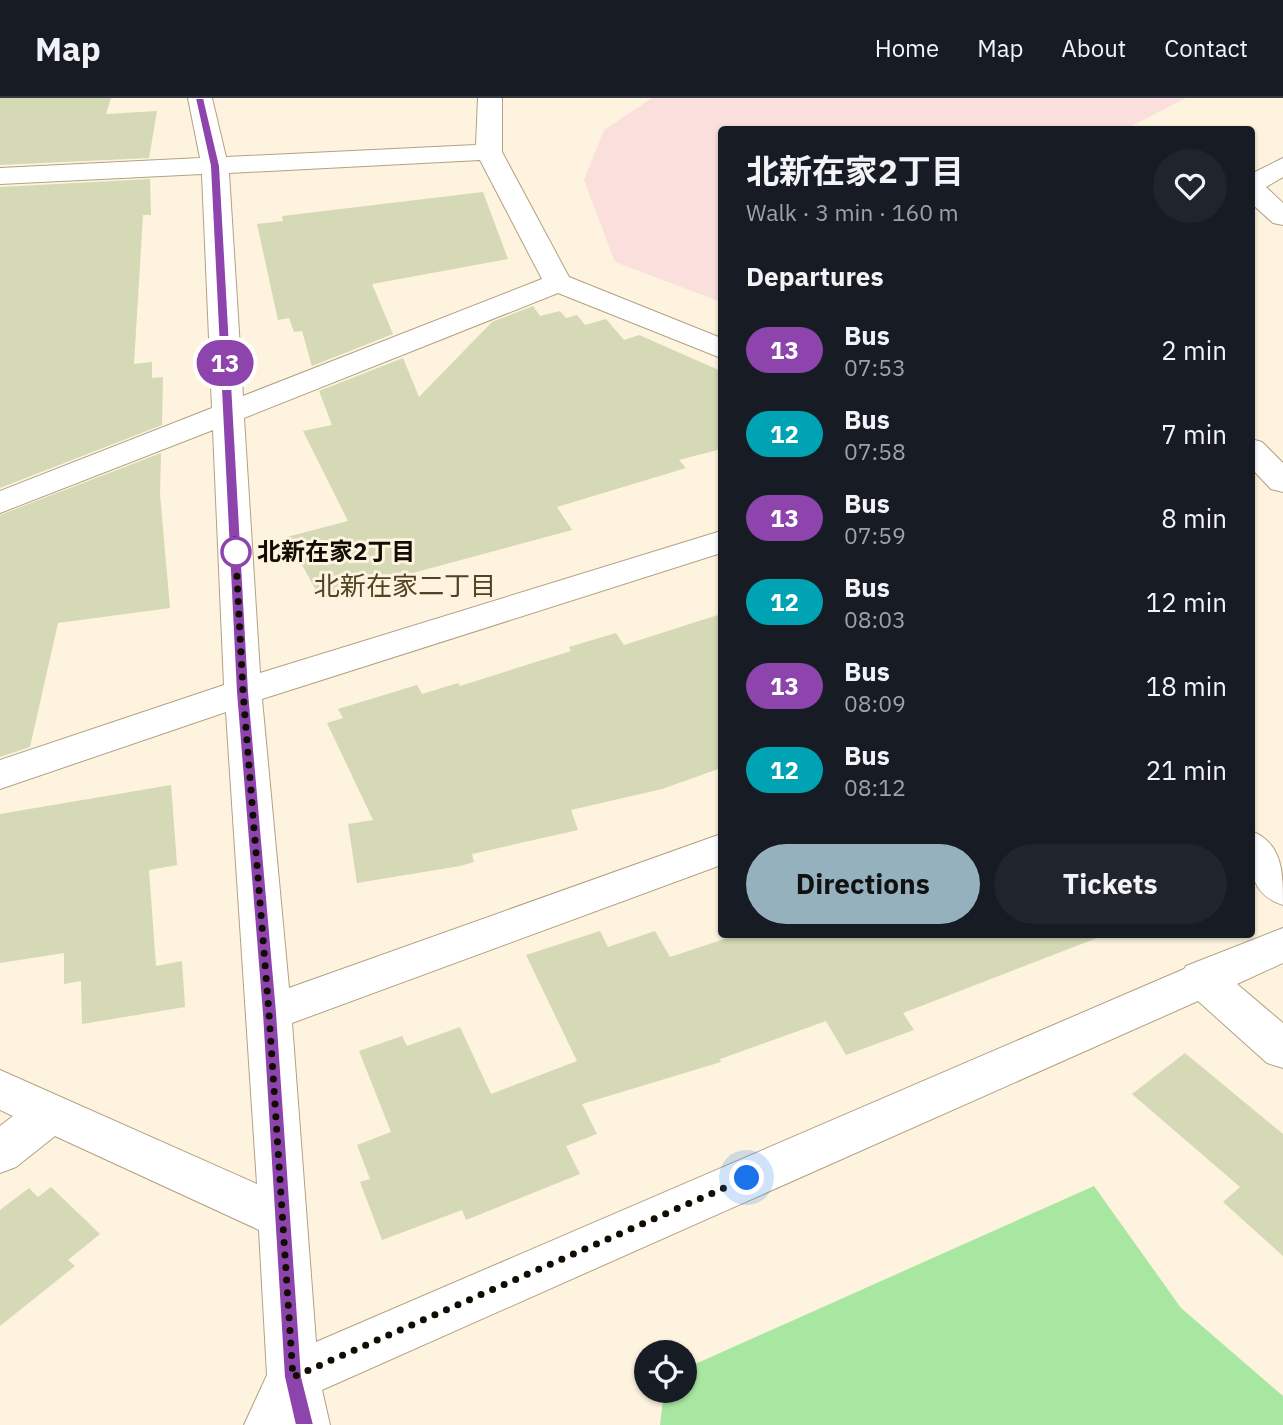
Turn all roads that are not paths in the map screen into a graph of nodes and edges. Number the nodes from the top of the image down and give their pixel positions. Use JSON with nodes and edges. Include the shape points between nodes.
{"nodes":[{"id":1,"x":200,"y":98,"type":"edge"},
{"id":2,"x":491,"y":98,"type":"edge"},
{"id":3,"x":489,"y":152,"type":"junction"},
{"id":4,"x":215,"y":166,"type":"junction"},
{"id":5,"x":1283,"y":166,"type":"edge"},
{"id":6,"x":0,"y":176,"type":"edge"},
{"id":7,"x":1255,"y":184,"type":"edge"},
{"id":8,"x":1255,"y":190,"type":"edge"},
{"id":9,"x":1283,"y":217,"type":"edge"},
{"id":10,"x":558,"y":283,"type":"junction"},
{"id":11,"x":718,"y":348,"type":"edge"},
{"id":12,"x":228,"y":412,"type":"junction"},
{"id":13,"x":1255,"y":453,"type":"edge"},
{"id":14,"x":1283,"y":482,"type":"edge"},
{"id":15,"x":0,"y":503,"type":"edge"},
{"id":16,"x":718,"y":542,"type":"edge"},
{"id":17,"x":243,"y":692,"type":"junction"},
{"id":18,"x":0,"y":775,"type":"edge"},
{"id":19,"x":718,"y":850,"type":"edge"},
{"id":20,"x":1255,"y":851,"type":"edge"},
{"id":21,"x":1283,"y":889,"type":"edge"},
{"id":22,"x":1283,"y":945,"type":"edge"},
{"id":23,"x":1202,"y":978,"type":"junction"},
{"id":24,"x":269,"y":1013,"type":"junction"},
{"id":25,"x":1283,"y":1049,"type":"edge"},
{"id":26,"x":0,"y":1088,"type":"edge"},
{"id":27,"x":51,"y":1112,"type":"junction"},
{"id":28,"x":0,"y":1153,"type":"edge"},
{"id":29,"x":282,"y":1218,"type":"junction"},
{"id":30,"x":293,"y":1377,"type":"junction"},
{"id":31,"x":270,"y":1425,"type":"edge"},
{"id":32,"x":304,"y":1425,"type":"edge"}],
"edges":[{"from":1,"to":4,"type":"street"},
{"from":2,"to":3,"type":"street"},
{"from":3,"to":4,"type":"street"},
{"from":3,"to":10,"type":"street"},
{"from":4,"to":6,"type":"street"},
{"from":4,"to":12,"type":"street"},
{"from":5,"to":7,"type":"street"},
{"from":8,"to":9,"type":"street"},
{"from":10,"to":11,"type":"street"},
{"from":10,"to":12,"type":"street"},
{"from":12,"to":15,"type":"street"},
{"from":12,"to":17,"type":"street"},
{"from":13,"to":14,"type":"street"},
{"from":16,"to":17,"type":"street"},
{"from":17,"to":18,"type":"street"},
{"from":17,"to":24,"type":"street"},
{"from":19,"to":24,"type":"street"},
{"from":20,"to":21,"type":"street"},
{"from":22,"to":23,"type":"street"},
{"from":23,"to":25,"type":"street"},
{"from":23,"to":30,"type":"street"},
{"from":24,"to":29,"type":"street"},
{"from":26,"to":27,"type":"street"},
{"from":27,"to":28,"type":"street"},
{"from":27,"to":29,"type":"street"},
{"from":29,"to":30,"type":"street"},
{"from":30,"to":31,"type":"street"},
{"from":30,"to":32,"type":"street"}]}
